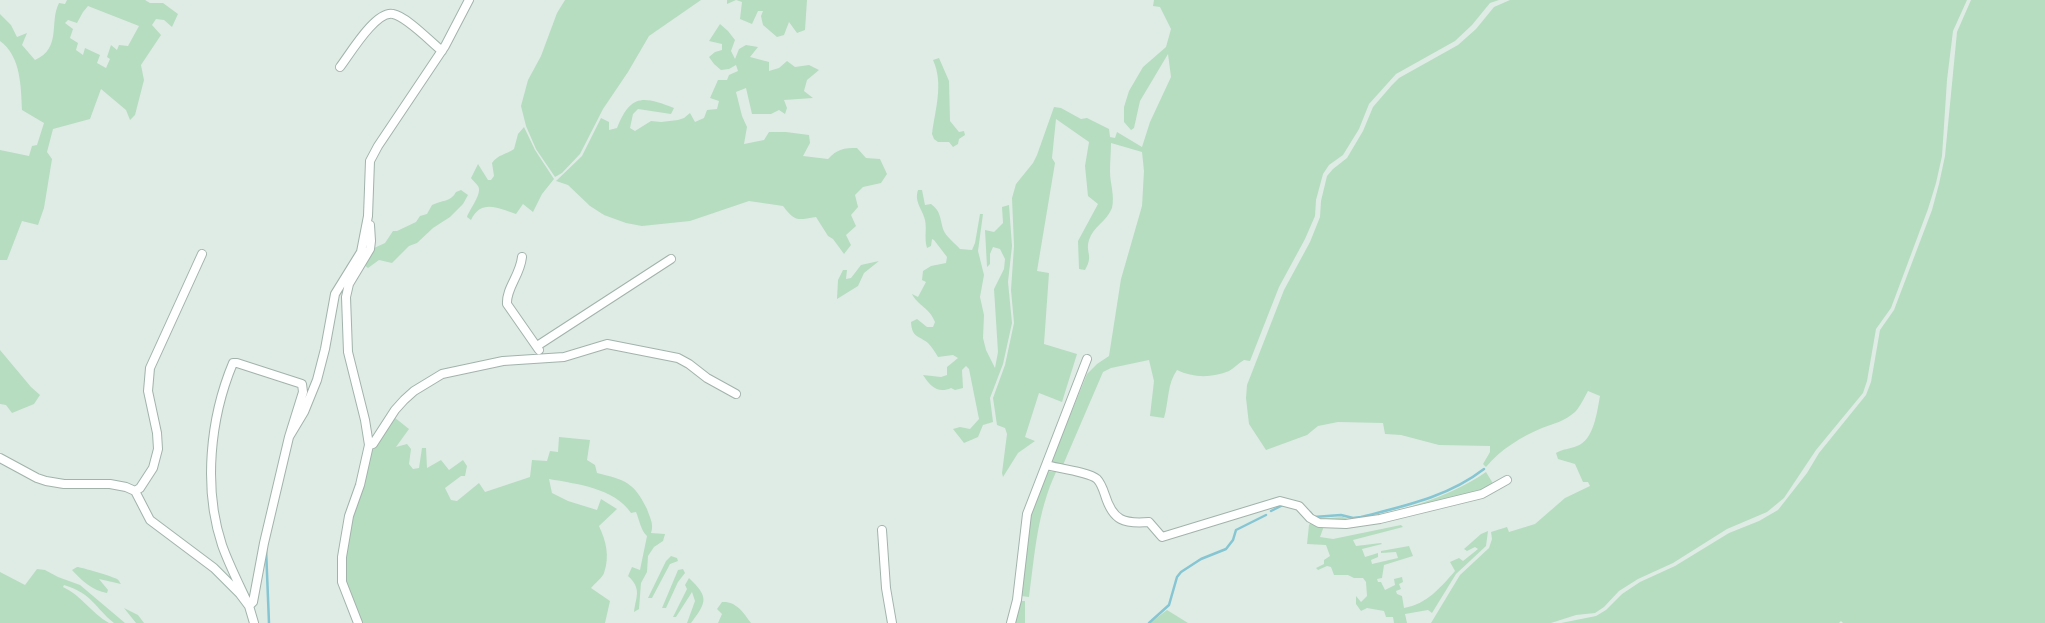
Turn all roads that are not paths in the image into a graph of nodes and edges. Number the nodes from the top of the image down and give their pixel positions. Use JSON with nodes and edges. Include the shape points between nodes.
{"nodes":[{"id":1,"x":470,"y":0,"type":"edge"},
{"id":2,"x":442,"y":51,"type":"junction"},
{"id":3,"x":340,"y":67,"type":"dead end"},
{"id":4,"x":368,"y":216,"type":"junction"},
{"id":5,"x":202,"y":254,"type":"dead end"},
{"id":6,"x":522,"y":257,"type":"dead end"},
{"id":7,"x":672,"y":259,"type":"dead end"},
{"id":8,"x":537,"y":346,"type":"junction"},
{"id":9,"x":542,"y":358,"type":"junction"},
{"id":10,"x":1087,"y":359,"type":"dead end"},
{"id":11,"x":736,"y":394,"type":"dead end"},
{"id":12,"x":289,"y":436,"type":"junction"},
{"id":13,"x":369,"y":445,"type":"junction"},
{"id":14,"x":0,"y":458,"type":"edge"},
{"id":15,"x":1046,"y":465,"type":"junction"},
{"id":16,"x":1507,"y":480,"type":"dead end"},
{"id":17,"x":135,"y":491,"type":"junction"},
{"id":18,"x":882,"y":530,"type":"dead end"},
{"id":19,"x":249,"y":606,"type":"junction"},
{"id":20,"x":254,"y":623,"type":"edge"},
{"id":21,"x":358,"y":623,"type":"edge"},
{"id":22,"x":892,"y":623,"type":"edge"},
{"id":23,"x":1011,"y":623,"type":"edge"}],
"edges":[{"from":1,"to":2,"type":"street"},
{"from":2,"to":3,"type":"street","via":[[415,28],[391,13],[376,19]]},
{"from":2,"to":4,"type":"street","via":[[370,161]]},
{"from":4,"to":12,"type":"street","via":[[361,252],[335,294],[326,349],[317,380],[304,412]]},
{"from":4,"to":13,"type":"street","via":[[371,231],[370,249],[349,284],[346,310],[348,352]]},
{"from":5,"to":17,"type":"street","via":[[150,368],[148,391],[158,449],[153,468],[140,488]]},
{"from":6,"to":8,"type":"street","via":[[518,275],[506,297],[507,304]]},
{"from":7,"to":8,"type":"street"},
{"from":8,"to":9,"type":"street"},
{"from":9,"to":11,"type":"street","via":[[564,356],[607,344],[678,358],[706,378]]},
{"from":9,"to":13,"type":"street","via":[[503,361],[442,374],[404,400],[373,444]]},
{"from":10,"to":15,"type":"street"},
{"from":12,"to":19,"type":"street","via":[[252,602]]},
{"from":12,"to":19,"type":"street","via":[[303,392],[302,384],[233,363],[219,409],[211,467],[211,493],[222,545]]},
{"from":13,"to":21,"type":"street","via":[[362,478],[349,516],[342,557],[342,582]]},
{"from":14,"to":17,"type":"street","via":[[46,481],[64,484],[110,484]]},
{"from":15,"to":16,"type":"street","via":[[1095,477],[1102,486],[1113,514],[1125,522],[1149,522],[1162,537],[1280,501],[1299,506],[1310,518],[1319,523],[1362,522],[1482,494]]},
{"from":15,"to":23,"type":"street","via":[[1027,514],[1017,600]]},
{"from":17,"to":19,"type":"street","via":[[150,520],[214,568]]},
{"from":18,"to":22,"type":"street","via":[[886,588]]},
{"from":19,"to":20,"type":"street"}]}
